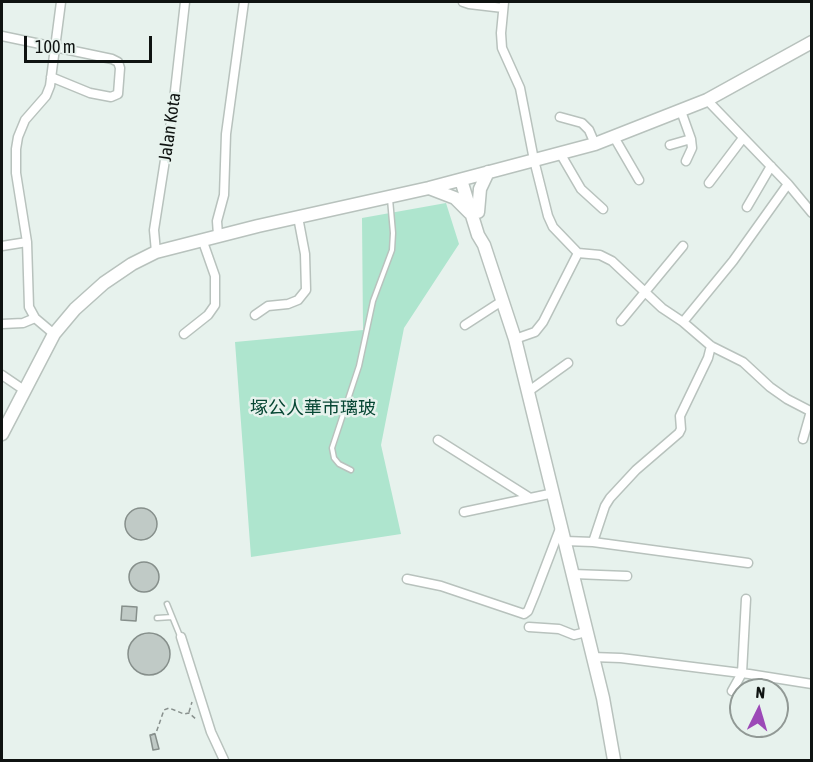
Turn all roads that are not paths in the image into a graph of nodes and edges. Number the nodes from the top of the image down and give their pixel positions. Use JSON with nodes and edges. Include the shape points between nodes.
{"nodes":[{"id":1,"x":61,"y":2,"type":"edge"},
{"id":2,"x":185,"y":2,"type":"edge"},
{"id":3,"x":244,"y":2,"type":"edge"},
{"id":4,"x":463,"y":2,"type":"edge"},
{"id":5,"x":503,"y":5,"type":"edge"},
{"id":6,"x":2,"y":36,"type":"edge"},
{"id":7,"x":812,"y":42,"type":"edge"},
{"id":8,"x":55,"y":48,"type":"junction"},
{"id":9,"x":51,"y":78,"type":"junction"},
{"id":10,"x":707,"y":100,"type":"junction"},
{"id":11,"x":681,"y":111,"type":"junction"},
{"id":12,"x":560,"y":117,"type":"dead end"},
{"id":13,"x":614,"y":137,"type":"junction"},
{"id":14,"x":743,"y":138,"type":"junction"},
{"id":15,"x":691,"y":139,"type":"junction"},
{"id":16,"x":595,"y":144,"type":"junction"},
{"id":17,"x":670,"y":146,"type":"dead end"},
{"id":18,"x":560,"y":153,"type":"junction"},
{"id":19,"x":534,"y":160,"type":"junction"},
{"id":20,"x":686,"y":161,"type":"dead end"},
{"id":21,"x":771,"y":166,"type":"junction"},
{"id":22,"x":488,"y":172,"type":"junction"},
{"id":23,"x":464,"y":179,"type":"junction"},
{"id":24,"x":639,"y":180,"type":"dead end"},
{"id":25,"x":709,"y":183,"type":"dead end"},
{"id":26,"x":788,"y":184,"type":"junction"},
{"id":27,"x":429,"y":188,"type":"junction"},
{"id":28,"x":390,"y":197,"type":"junction"},
{"id":29,"x":747,"y":207,"type":"dead end"},
{"id":30,"x":603,"y":209,"type":"dead end"},
{"id":31,"x":474,"y":213,"type":"junction"},
{"id":32,"x":812,"y":213,"type":"edge"},
{"id":33,"x":298,"y":217,"type":"junction"},
{"id":34,"x":218,"y":235,"type":"junction"},
{"id":35,"x":202,"y":239,"type":"junction"},
{"id":36,"x":27,"y":242,"type":"junction"},
{"id":37,"x":2,"y":246,"type":"edge"},
{"id":38,"x":684,"y":246,"type":"dead end"},
{"id":39,"x":156,"y":252,"type":"junction"},
{"id":40,"x":578,"y":253,"type":"junction"},
{"id":41,"x":646,"y":292,"type":"junction"},
{"id":42,"x":502,"y":301,"type":"junction"},
{"id":43,"x":255,"y":315,"type":"dead end"},
{"id":44,"x":35,"y":318,"type":"junction"},
{"id":45,"x":621,"y":321,"type":"dead end"},
{"id":46,"x":683,"y":322,"type":"junction"},
{"id":47,"x":2,"y":324,"type":"edge"},
{"id":48,"x":465,"y":325,"type":"dead end"},
{"id":49,"x":54,"y":334,"type":"junction"},
{"id":50,"x":184,"y":334,"type":"dead end"},
{"id":51,"x":515,"y":339,"type":"junction"},
{"id":52,"x":711,"y":346,"type":"junction"},
{"id":53,"x":568,"y":363,"type":"dead end"},
{"id":54,"x":2,"y":375,"type":"edge"},
{"id":55,"x":24,"y":390,"type":"junction"},
{"id":56,"x":529,"y":391,"type":"junction"},
{"id":57,"x":811,"y":412,"type":"edge"},
{"id":58,"x":6,"y":418,"type":"edge"},
{"id":59,"x":2,"y":434,"type":"edge"},
{"id":60,"x":803,"y":439,"type":"dead end"},
{"id":61,"x":438,"y":440,"type":"dead end"},
{"id":62,"x":351,"y":471,"type":"dead end"},
{"id":63,"x":554,"y":493,"type":"junction"},
{"id":64,"x":530,"y":498,"type":"junction"},
{"id":65,"x":464,"y":512,"type":"dead end"},
{"id":66,"x":561,"y":526,"type":"junction"},
{"id":67,"x":565,"y":541,"type":"junction"},
{"id":68,"x":593,"y":542,"type":"junction"},
{"id":69,"x":748,"y":563,"type":"dead end"},
{"id":70,"x":573,"y":574,"type":"junction"},
{"id":71,"x":627,"y":576,"type":"dead end"},
{"id":72,"x":407,"y":579,"type":"dead end"},
{"id":73,"x":746,"y":599,"type":"dead end"},
{"id":74,"x":167,"y":604,"type":"dead end"},
{"id":75,"x":172,"y":617,"type":"junction"},
{"id":76,"x":157,"y":618,"type":"dead end"},
{"id":77,"x":529,"y":627,"type":"dead end"},
{"id":78,"x":586,"y":632,"type":"junction"},
{"id":79,"x":181,"y":637,"type":"joint"},
{"id":80,"x":592,"y":657,"type":"junction"},
{"id":81,"x":742,"y":673,"type":"junction"},
{"id":82,"x":739,"y":678,"type":"edge"},
{"id":83,"x":811,"y":681,"type":"edge"},
{"id":84,"x":224,"y":760,"type":"edge"},
{"id":85,"x":614,"y":760,"type":"edge"}],
"edges":[{"from":1,"to":8,"type":"street"},
{"from":2,"to":39,"type":"street","name":"Jalan Kota","via":[[154,230]]},
{"from":3,"to":34,"type":"street","via":[[226,134]]},
{"from":4,"to":5,"type":"street"},
{"from":5,"to":19,"type":"street","via":[[502,48],[520,88]]},
{"from":6,"to":8,"type":"street"},
{"from":7,"to":10,"type":"main road"},
{"from":8,"to":9,"type":"street"},
{"from":8,"to":9,"type":"street","via":[[118,63],[118,94],[111,97],[90,93]]},
{"from":9,"to":36,"type":"street","via":[[46,96],[25,120],[16,149]]},
{"from":10,"to":11,"type":"main road"},
{"from":10,"to":14,"type":"street"},
{"from":11,"to":13,"type":"main road"},
{"from":11,"to":15,"type":"street"},
{"from":12,"to":16,"type":"street","via":[[582,123]]},
{"from":13,"to":16,"type":"main road"},
{"from":13,"to":24,"type":"street"},
{"from":14,"to":21,"type":"street"},
{"from":14,"to":25,"type":"street"},
{"from":15,"to":17,"type":"street"},
{"from":15,"to":20,"type":"street"},
{"from":16,"to":18,"type":"main road"},
{"from":18,"to":19,"type":"main road"},
{"from":18,"to":30,"type":"street","via":[[580,189]]},
{"from":19,"to":22,"type":"main road"},
{"from":19,"to":40,"type":"street","via":[[548,216],[561,237]]},
{"from":21,"to":26,"type":"street"},
{"from":21,"to":29,"type":"street"},
{"from":22,"to":23,"type":"main road"},
{"from":22,"to":31,"type":"main road"},
{"from":23,"to":27,"type":"main road"},
{"from":23,"to":31,"type":"main road"},
{"from":26,"to":32,"type":"street"},
{"from":26,"to":46,"type":"street"},
{"from":27,"to":28,"type":"main road"},
{"from":27,"to":31,"type":"main road","via":[[455,198]]},
{"from":28,"to":33,"type":"main road"},
{"from":28,"to":62,"type":"lane","via":[[392,250],[373,301],[359,366],[332,448],[334,458]]},
{"from":31,"to":42,"type":"main road"},
{"from":33,"to":34,"type":"main road"},
{"from":33,"to":43,"type":"street","via":[[306,290],[298,300],[268,306]]},
{"from":34,"to":35,"type":"main road"},
{"from":35,"to":39,"type":"main road"},
{"from":35,"to":50,"type":"street","via":[[215,276],[215,305]]},
{"from":36,"to":37,"type":"street"},
{"from":36,"to":44,"type":"street","via":[[29,307]]},
{"from":38,"to":41,"type":"street"},
{"from":39,"to":49,"type":"main road","via":[[104,283]]},
{"from":40,"to":41,"type":"street","via":[[600,255],[612,261]]},
{"from":40,"to":51,"type":"street","via":[[543,322],[535,332]]},
{"from":41,"to":45,"type":"street"},
{"from":41,"to":46,"type":"street"},
{"from":42,"to":48,"type":"street"},
{"from":42,"to":51,"type":"main road"},
{"from":44,"to":47,"type":"street"},
{"from":44,"to":49,"type":"street"},
{"from":46,"to":52,"type":"street"},
{"from":49,"to":55,"type":"main road"},
{"from":51,"to":56,"type":"main road"},
{"from":52,"to":57,"type":"street","via":[[743,362],[770,387]]},
{"from":52,"to":68,"type":"street","via":[[680,416],[679,433],[610,498]]},
{"from":53,"to":56,"type":"street"},
{"from":54,"to":55,"type":"street"},
{"from":55,"to":58,"type":"main road"},
{"from":56,"to":63,"type":"main road"},
{"from":57,"to":60,"type":"street"},
{"from":58,"to":59,"type":"main road"},
{"from":61,"to":64,"type":"street"},
{"from":63,"to":64,"type":"street"},
{"from":63,"to":66,"type":"main road"},
{"from":64,"to":65,"type":"street"},
{"from":66,"to":67,"type":"main road"},
{"from":66,"to":72,"type":"street","via":[[536,594],[524,614],[441,586]]},
{"from":67,"to":68,"type":"street"},
{"from":67,"to":70,"type":"main road"},
{"from":68,"to":69,"type":"street"},
{"from":70,"to":71,"type":"street"},
{"from":70,"to":78,"type":"main road"},
{"from":73,"to":81,"type":"street"},
{"from":74,"to":75,"type":"lane"},
{"from":75,"to":76,"type":"lane"},
{"from":75,"to":79,"type":"lane"},
{"from":77,"to":78,"type":"street","via":[[559,629],[569,634]]},
{"from":78,"to":80,"type":"main road"},
{"from":79,"to":84,"type":"street","via":[[211,732]]},
{"from":80,"to":81,"type":"street"},
{"from":80,"to":85,"type":"main road"},
{"from":81,"to":82,"type":"street"},
{"from":81,"to":83,"type":"street"}]}
